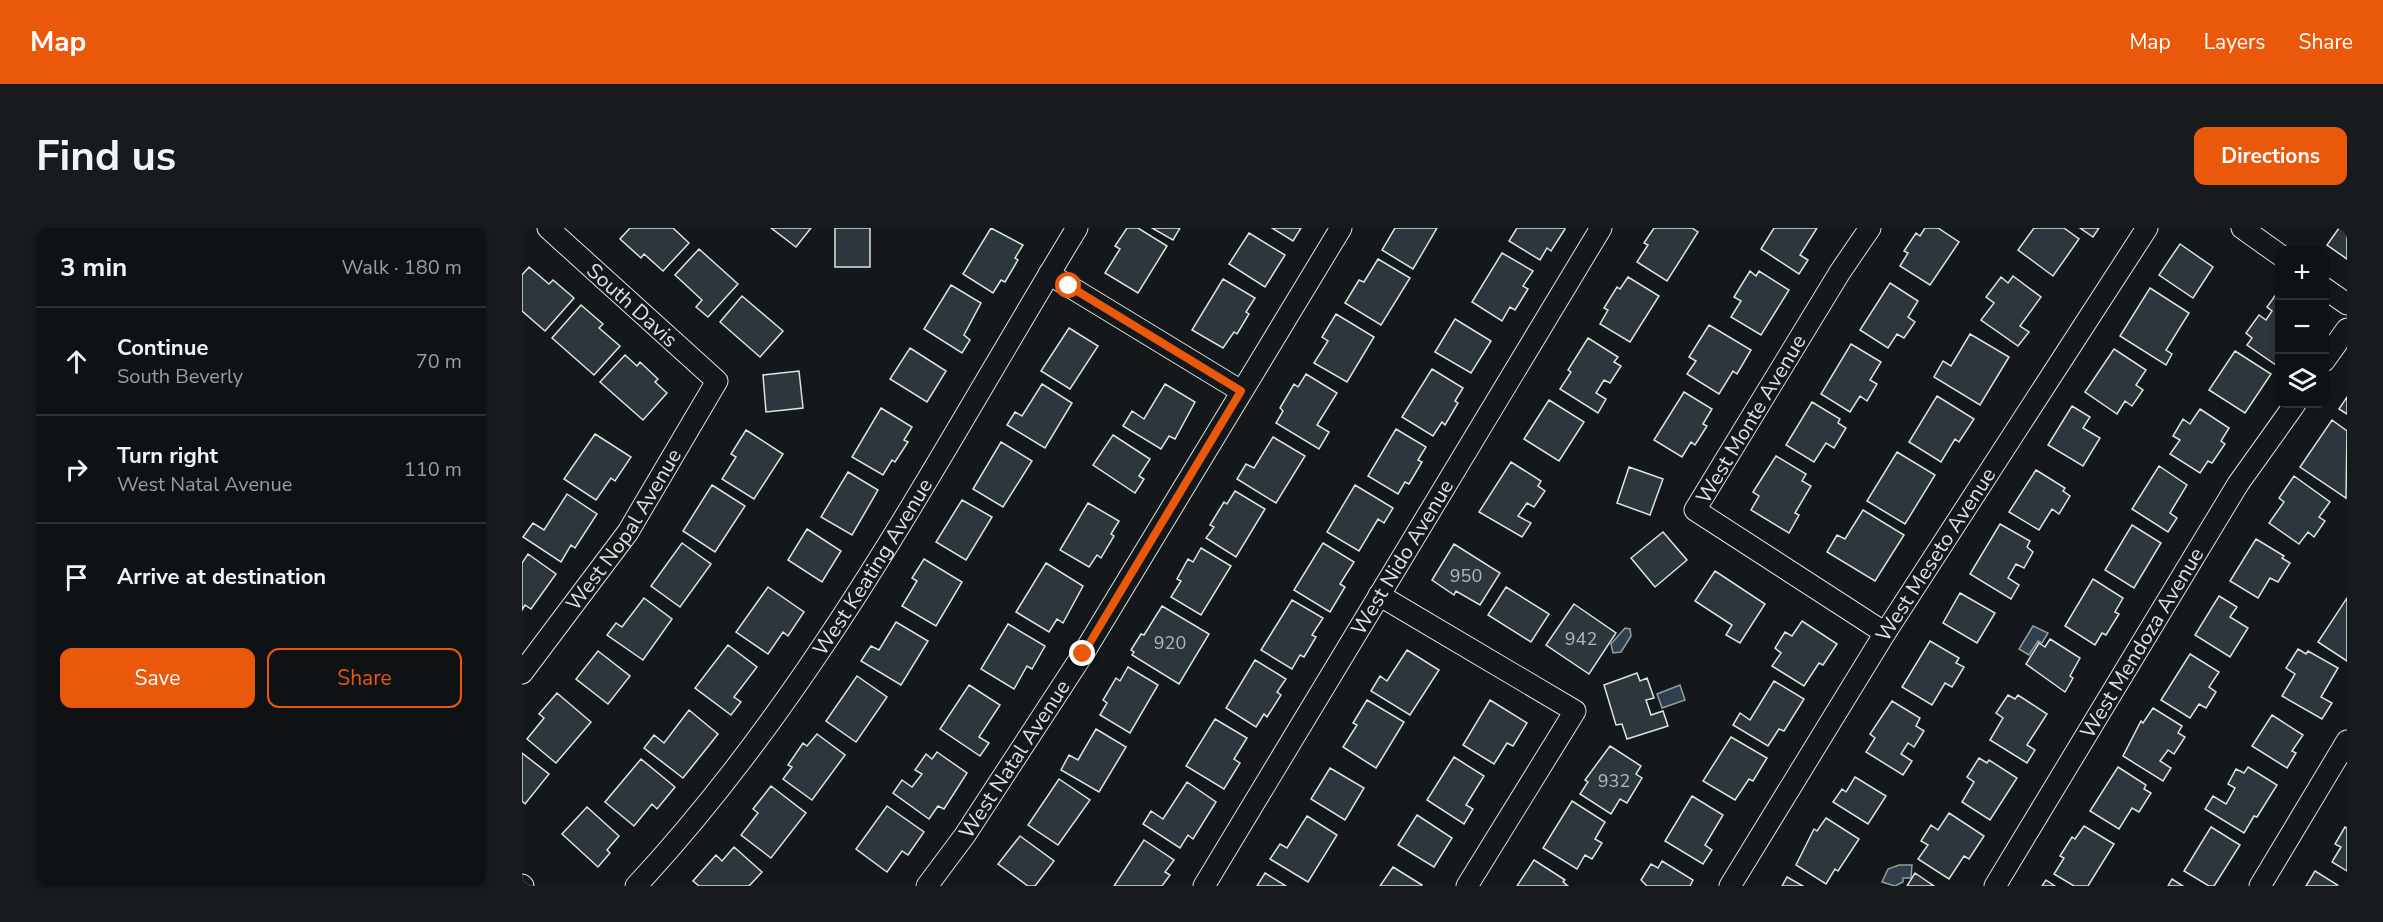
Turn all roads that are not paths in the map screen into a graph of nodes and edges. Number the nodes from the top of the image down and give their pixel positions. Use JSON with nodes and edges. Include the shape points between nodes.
{"nodes":[{"id":1,"x":548,"y":228,"type":"edge"},
{"id":2,"x":1077,"y":228,"type":"edge"},
{"id":3,"x":1341,"y":228,"type":"edge"},
{"id":4,"x":1601,"y":228,"type":"edge"},
{"id":5,"x":1870,"y":228,"type":"edge"},
{"id":6,"x":2147,"y":228,"type":"edge"},
{"id":7,"x":2242,"y":228,"type":"edge"},
{"id":8,"x":2275,"y":251,"type":"edge"},
{"id":9,"x":1049,"y":273,"type":"junction"},
{"id":10,"x":2329,"y":291,"type":"edge"},
{"id":11,"x":2347,"y":304,"type":"edge"},
{"id":12,"x":2347,"y":329,"type":"edge"},
{"id":13,"x":2329,"y":355,"type":"edge"},
{"id":14,"x":717,"y":381,"type":"joint"},
{"id":15,"x":1241,"y":391,"type":"junction"},
{"id":16,"x":2292,"y":408,"type":"edge"},
{"id":17,"x":1379,"y":595,"type":"junction"},
{"id":18,"x":1885,"y":633,"type":"junction"},
{"id":19,"x":522,"y":673,"type":"edge"},
{"id":20,"x":2347,"y":741,"type":"edge"},
{"id":21,"x":636,"y":886,"type":"edge"},
{"id":22,"x":927,"y":886,"type":"edge"},
{"id":23,"x":1204,"y":886,"type":"edge"},
{"id":24,"x":1467,"y":886,"type":"edge"},
{"id":25,"x":1730,"y":886,"type":"edge"},
{"id":26,"x":1995,"y":886,"type":"edge"},
{"id":27,"x":2260,"y":886,"type":"edge"}],
"edges":[{"from":1,"to":14,"type":"street","name":"South Davis"},
{"from":2,"to":9,"type":"street","name":"West Keating Avenue"},
{"from":3,"to":15,"type":"street","name":"West Natal Avenue"},
{"from":4,"to":17,"type":"street","name":"West Nido Avenue"},
{"from":5,"to":18,"type":"street","name":"West Monte Avenue","via":[[1695,510]]},
{"from":6,"to":18,"type":"street","name":"West Meseto Avenue"},
{"from":7,"to":8,"type":"street"},
{"from":9,"to":15,"type":"street"},
{"from":9,"to":21,"type":"street","name":"West Keating Avenue","via":[[903,520],[778,713]]},
{"from":10,"to":11,"type":"street"},
{"from":12,"to":13,"type":"street"},
{"from":14,"to":19,"type":"street","name":"West Nopal Avenue","via":[[628,532]]},
{"from":15,"to":22,"type":"street","name":"West Natal Avenue","via":[[1083,654],[965,836]]},
{"from":16,"to":26,"type":"street","name":"West Mendoza Avenue","via":[[2238,484]]},
{"from":17,"to":23,"type":"street","name":"West Nido Avenue"},
{"from":17,"to":24,"type":"street","via":[[1575,711]]},
{"from":18,"to":25,"type":"street","name":"West Meseto Avenue"},
{"from":20,"to":27,"type":"street"}]}
